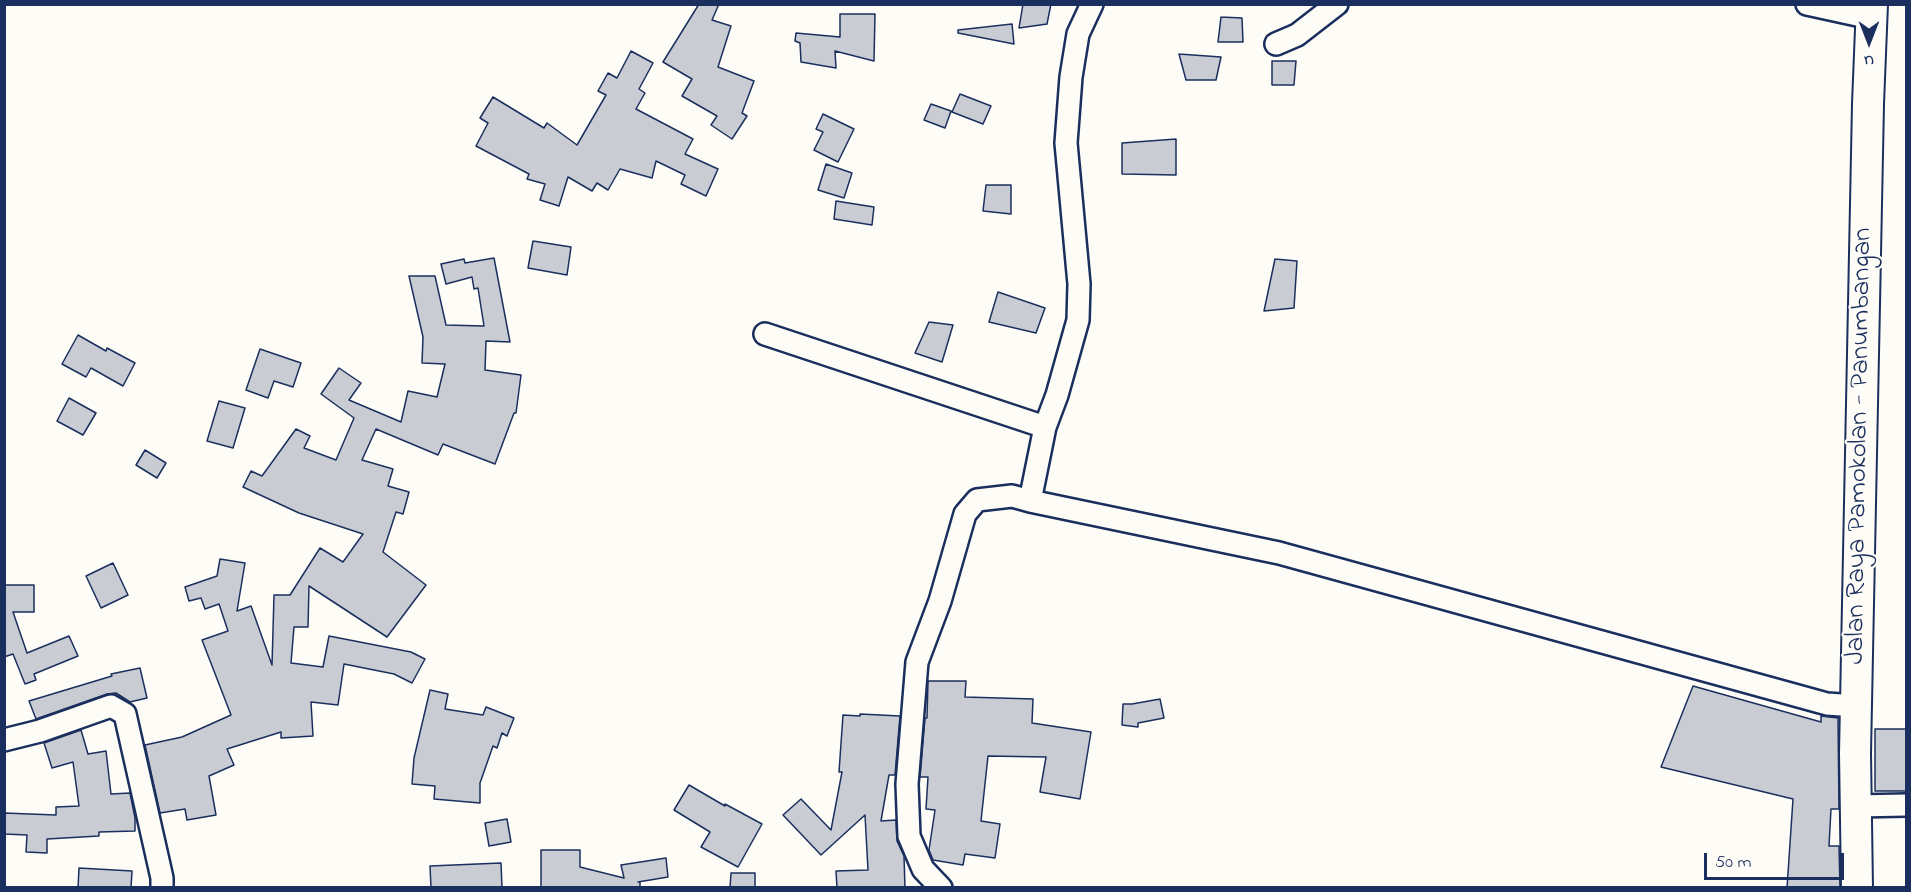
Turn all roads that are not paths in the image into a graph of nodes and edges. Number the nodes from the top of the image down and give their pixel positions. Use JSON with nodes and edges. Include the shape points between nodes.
{"nodes":[{"id":1,"x":1092,"y":4,"type":"edge"},
{"id":2,"x":1337,"y":4,"type":"edge"},
{"id":3,"x":1807,"y":4,"type":"edge"},
{"id":4,"x":1872,"y":11,"type":"edge"},
{"id":5,"x":1276,"y":44,"type":"dead end"},
{"id":6,"x":765,"y":334,"type":"dead end"},
{"id":7,"x":1045,"y":427,"type":"junction"},
{"id":8,"x":1030,"y":501,"type":"junction"},
{"id":9,"x":1856,"y":706,"type":"junction"},
{"id":10,"x":4,"y":740,"type":"edge"},
{"id":11,"x":1906,"y":805,"type":"edge"},
{"id":12,"x":1856,"y":806,"type":"junction"},
{"id":13,"x":162,"y":888,"type":"edge"},
{"id":14,"x":941,"y":888,"type":"edge"},
{"id":15,"x":1857,"y":888,"type":"edge"}],
"edges":[{"from":1,"to":7,"type":"street","via":[[1078,34],[1066,143],[1079,284],[1078,320]]},
{"from":2,"to":5,"type":"street","via":[[1297,35]]},
{"from":3,"to":4,"type":"street"},
{"from":4,"to":9,"type":"main road","name":"Jalan Raya Pamokolan - Panumbangan"},
{"from":6,"to":7,"type":"street"},
{"from":7,"to":8,"type":"street"},
{"from":8,"to":9,"type":"street","via":[[1279,553],[1827,704]]},
{"from":8,"to":14,"type":"street","via":[[1012,496],[977,500],[965,514],[940,601],[917,662],[907,784],[909,836],[923,869]]},
{"from":9,"to":12,"type":"main road","name":"Jalan Raya Pamokolan - Panumbangan"},
{"from":10,"to":13,"type":"street","via":[[111,706],[125,714]]},
{"from":11,"to":12,"type":"street"},
{"from":12,"to":15,"type":"main road","name":"Jalan Raya Pamokolan - Panumbangan"}]}
